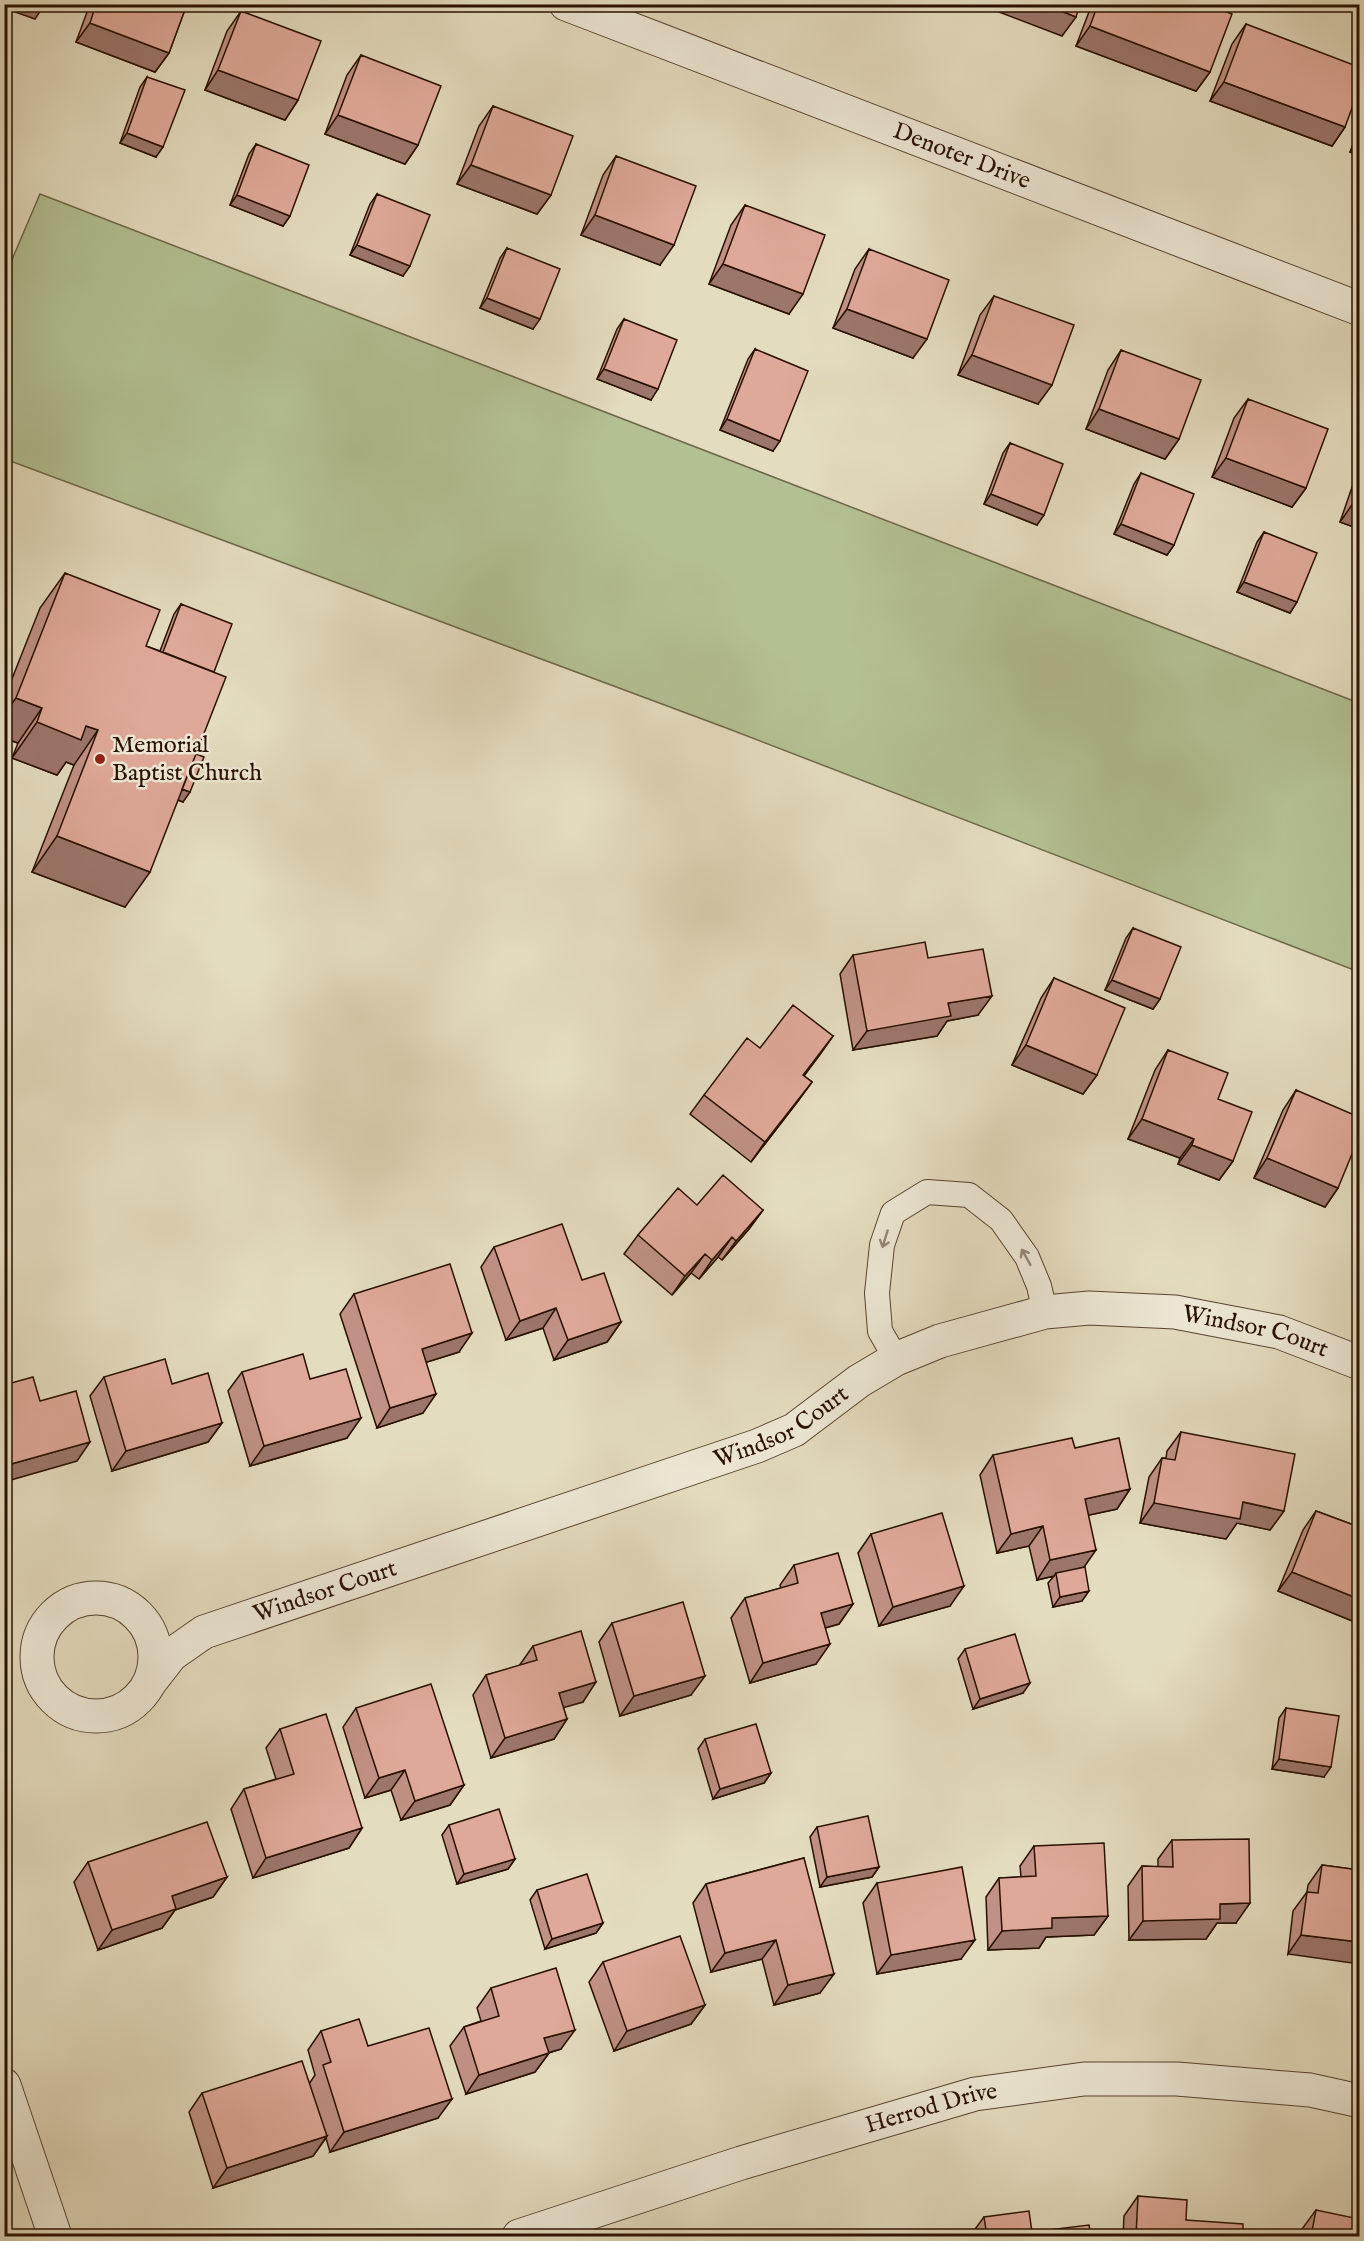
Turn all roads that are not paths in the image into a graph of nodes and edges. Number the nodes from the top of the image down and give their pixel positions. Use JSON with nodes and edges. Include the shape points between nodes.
{"nodes":[{"id":1,"x":566,"y":4,"type":"edge"},
{"id":2,"x":1359,"y":309,"type":"edge"},
{"id":3,"x":1045,"y":1312,"type":"junction"},
{"id":4,"x":896,"y":1359,"type":"junction"},
{"id":5,"x":1359,"y":1363,"type":"edge"},
{"id":6,"x":132,"y":1610,"type":"junction"},
{"id":7,"x":204,"y":1632,"type":"junction"},
{"id":8,"x":150,"y":1682,"type":"junction"},
{"id":9,"x":4,"y":2085,"type":"edge"},
{"id":10,"x":1359,"y":2101,"type":"edge"},
{"id":11,"x":55,"y":2236,"type":"edge"},
{"id":12,"x":519,"y":2236,"type":"edge"}],
"edges":[{"from":1,"to":2,"type":"street","name":"Denoter Drive"},
{"from":3,"to":4,"type":"street","name":"Windsor Court","via":[[940,1341]]},
{"from":3,"to":4,"type":"lane","one_way":true,"via":[[1027,1257],[1001,1220],[969,1195],[927,1192],[893,1213],[882,1245],[877,1293],[880,1330]]},
{"from":3,"to":5,"type":"street","name":"Windsor Court","via":[[1089,1308],[1175,1312],[1279,1332]]},
{"from":4,"to":7,"type":"street","name":"Windsor Court","via":[[859,1381],[794,1430],[757,1446]]},
{"from":6,"to":7,"type":"street","name":"Windsor Court"},
{"from":6,"to":8,"type":"street","via":[[146,1625],[153,1643],[155,1663]]},
{"from":6,"to":8,"type":"street","name":"Windsor Court","via":[[115,1600],[95,1598],[76,1600],[59,1610],[46,1624],[38,1642],[38,1671],[51,1696],[84,1716],[122,1710],[139,1699]]},
{"from":7,"to":8,"type":"street","name":"Windsor Court","via":[[171,1655]]},
{"from":9,"to":11,"type":"street"},
{"from":10,"to":12,"type":"street","name":"Herrod Drive","via":[[1310,2090],[1177,2079],[1084,2079],[975,2094],[741,2163]]}]}
